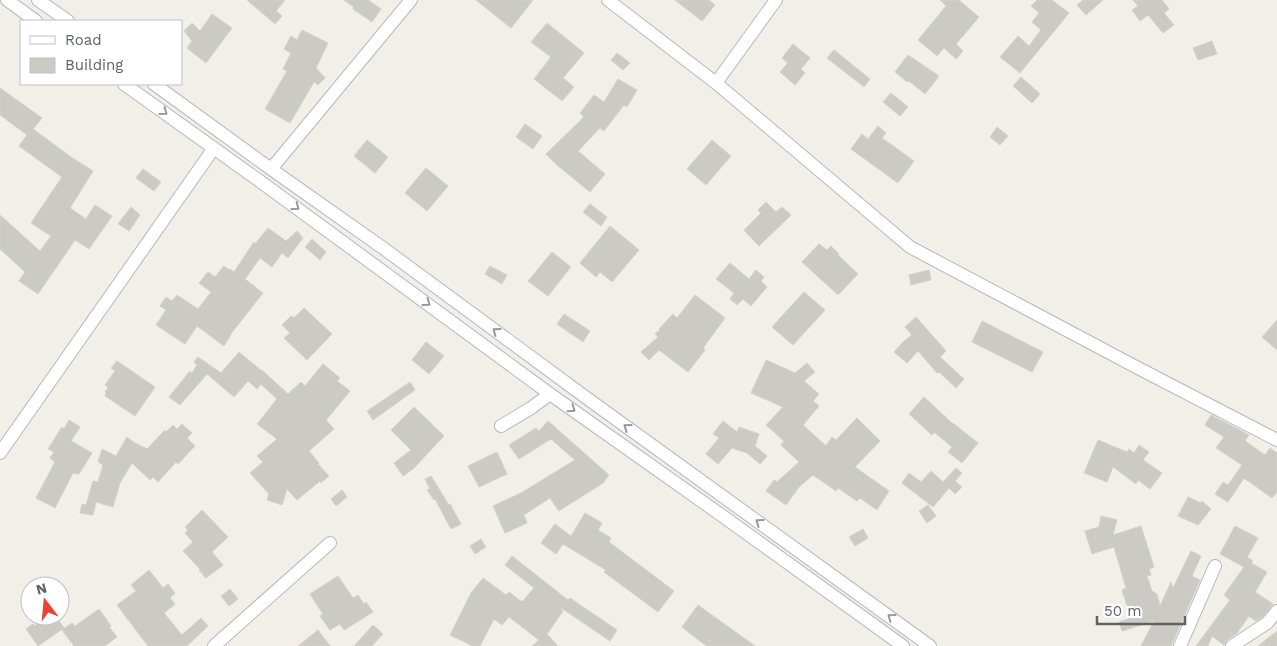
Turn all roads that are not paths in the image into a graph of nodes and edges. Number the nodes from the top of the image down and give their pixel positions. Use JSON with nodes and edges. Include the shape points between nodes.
{"nodes":[{"id":1,"x":7,"y":0,"type":"edge"},
{"id":2,"x":411,"y":0,"type":"edge"},
{"id":3,"x":608,"y":0,"type":"edge"},
{"id":4,"x":776,"y":0,"type":"edge"},
{"id":5,"x":41,"y":2,"type":"edge"},
{"id":6,"x":35,"y":20,"type":"edge"},
{"id":7,"x":67,"y":20,"type":"edge"},
{"id":8,"x":716,"y":83,"type":"junction"},
{"id":9,"x":125,"y":85,"type":"edge"},
{"id":10,"x":155,"y":85,"type":"edge"},
{"id":11,"x":214,"y":148,"type":"junction"},
{"id":12,"x":271,"y":169,"type":"junction"},
{"id":13,"x":421,"y":276,"type":"junction"},
{"id":14,"x":409,"y":290,"type":"junction"},
{"id":15,"x":550,"y":394,"type":"junction"},
{"id":16,"x":501,"y":426,"type":"dead end"},
{"id":17,"x":1277,"y":440,"type":"edge"},
{"id":18,"x":0,"y":453,"type":"edge"},
{"id":19,"x":330,"y":543,"type":"dead end"},
{"id":20,"x":1215,"y":566,"type":"dead end"},
{"id":21,"x":1277,"y":611,"type":"edge"},
{"id":22,"x":214,"y":646,"type":"edge"},
{"id":23,"x":903,"y":646,"type":"edge"},
{"id":24,"x":930,"y":646,"type":"edge"},
{"id":25,"x":1180,"y":646,"type":"edge"},
{"id":26,"x":1232,"y":646,"type":"edge"}],
"edges":[{"from":1,"to":6,"type":"street"},
{"from":2,"to":12,"type":"street"},
{"from":3,"to":8,"type":"street"},
{"from":4,"to":8,"type":"street"},
{"from":5,"to":6,"type":"street"},
{"from":5,"to":7,"type":"street"},
{"from":8,"to":17,"type":"street","via":[[910,247]]},
{"from":9,"to":11,"type":"street","one_way":true},
{"from":10,"to":12,"type":"street"},
{"from":11,"to":14,"type":"street","one_way":true},
{"from":11,"to":18,"type":"street"},
{"from":12,"to":13,"type":"street"},
{"from":13,"to":14,"type":"street"},
{"from":24,"to":13,"type":"street","one_way":true},
{"from":14,"to":15,"type":"street","one_way":true},
{"from":15,"to":16,"type":"street"},
{"from":15,"to":23,"type":"street","one_way":true},
{"from":19,"to":22,"type":"street"},
{"from":20,"to":25,"type":"street"},
{"from":21,"to":26,"type":"street","via":[[1267,623]]}]}
